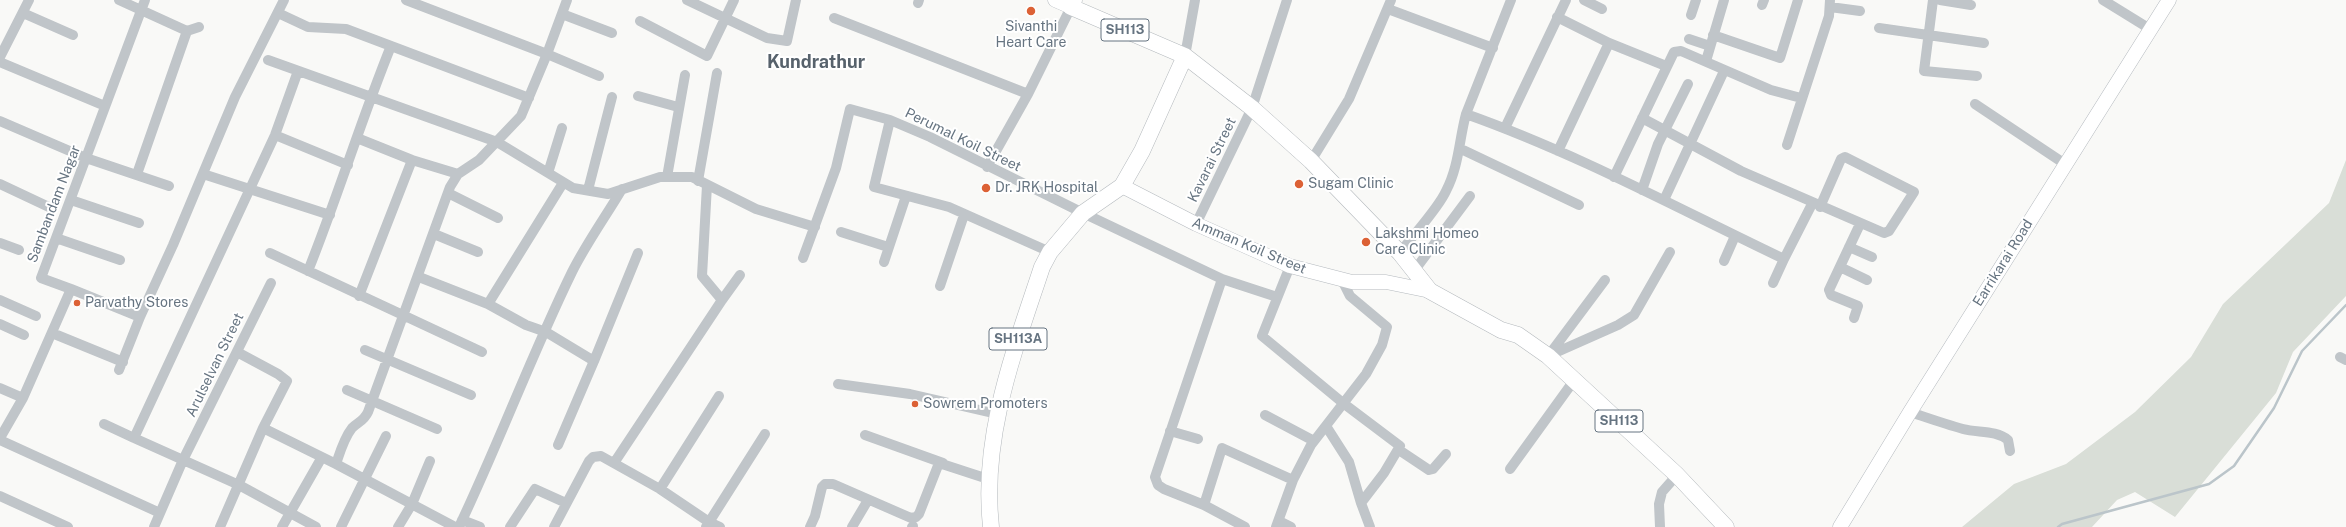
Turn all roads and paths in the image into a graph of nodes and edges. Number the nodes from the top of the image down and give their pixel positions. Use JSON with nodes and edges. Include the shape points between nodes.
{"nodes":[{"id":1,"x":29,"y":0,"type":"edge"},
{"id":2,"x":119,"y":0,"type":"edge"},
{"id":3,"x":145,"y":0,"type":"edge"},
{"id":4,"x":284,"y":0,"type":"edge"},
{"id":5,"x":406,"y":0,"type":"edge"},
{"id":6,"x":687,"y":0,"type":"edge"},
{"id":7,"x":734,"y":0,"type":"edge"},
{"id":8,"x":796,"y":0,"type":"edge"},
{"id":9,"x":1055,"y":0,"type":"edge"},
{"id":10,"x":1195,"y":0,"type":"edge"},
{"id":11,"x":1287,"y":0,"type":"edge"},
{"id":12,"x":1512,"y":0,"type":"edge"},
{"id":13,"x":1566,"y":0,"type":"edge"},
{"id":14,"x":1584,"y":0,"type":"edge"},
{"id":15,"x":1696,"y":0,"type":"edge"},
{"id":16,"x":1724,"y":0,"type":"edge"},
{"id":17,"x":1798,"y":0,"type":"edge"},
{"id":18,"x":1933,"y":0,"type":"edge"},
{"id":19,"x":1940,"y":0,"type":"edge"},
{"id":20,"x":2103,"y":0,"type":"edge"},
{"id":21,"x":2169,"y":0,"type":"edge"},
{"id":22,"x":564,"y":1,"type":"edge"},
{"id":23,"x":1830,"y":3,"type":"edge"},
{"id":24,"x":1073,"y":4,"type":"edge"},
{"id":25,"x":1390,"y":5,"type":"edge"},
{"id":26,"x":1971,"y":5,"type":"dead end"},
{"id":27,"x":1602,"y":9,"type":"dead end"},
{"id":28,"x":141,"y":11,"type":"junction"},
{"id":29,"x":1860,"y":11,"type":"dead end"},
{"id":30,"x":23,"y":13,"type":"junction"},
{"id":31,"x":278,"y":13,"type":"junction"},
{"id":32,"x":562,"y":14,"type":"junction"},
{"id":33,"x":1691,"y":15,"type":"dead end"},
{"id":34,"x":1557,"y":17,"type":"junction"},
{"id":35,"x":834,"y":18,"type":"dead end"},
{"id":36,"x":724,"y":19,"type":"junction"},
{"id":37,"x":640,"y":21,"type":"dead end"},
{"id":38,"x":199,"y":27,"type":"dead end"},
{"id":39,"x":1879,"y":28,"type":"dead end"},
{"id":40,"x":2150,"y":29,"type":"junction"},
{"id":41,"x":187,"y":31,"type":"junction"},
{"id":42,"x":612,"y":33,"type":"dead end"},
{"id":43,"x":73,"y":35,"type":"dead end"},
{"id":44,"x":1713,"y":35,"type":"junction"},
{"id":45,"x":1928,"y":35,"type":"junction"},
{"id":46,"x":1689,"y":39,"type":"dead end"},
{"id":47,"x":1984,"y":43,"type":"dead end"},
{"id":48,"x":1609,"y":44,"type":"junction"},
{"id":49,"x":391,"y":46,"type":"junction"},
{"id":50,"x":1710,"y":46,"type":"junction"},
{"id":51,"x":1493,"y":48,"type":"junction"},
{"id":52,"x":547,"y":54,"type":"junction"},
{"id":53,"x":1185,"y":56,"type":"junction"},
{"id":54,"x":0,"y":57,"type":"edge"},
{"id":55,"x":268,"y":60,"type":"dead end"},
{"id":56,"x":1706,"y":61,"type":"junction"},
{"id":57,"x":0,"y":62,"type":"edge"},
{"id":58,"x":1666,"y":66,"type":"junction"},
{"id":59,"x":298,"y":71,"type":"junction"},
{"id":60,"x":1724,"y":71,"type":"junction"},
{"id":61,"x":717,"y":73,"type":"dead end"},
{"id":62,"x":685,"y":75,"type":"dead end"},
{"id":63,"x":599,"y":76,"type":"dead end"},
{"id":64,"x":1977,"y":76,"type":"dead end"},
{"id":65,"x":1688,"y":84,"type":"dead end"},
{"id":66,"x":1028,"y":94,"type":"junction"},
{"id":67,"x":638,"y":96,"type":"dead end"},
{"id":68,"x":370,"y":97,"type":"junction"},
{"id":69,"x":612,"y":97,"type":"dead end"},
{"id":70,"x":529,"y":98,"type":"junction"},
{"id":71,"x":1801,"y":98,"type":"junction"},
{"id":72,"x":1975,"y":104,"type":"dead end"},
{"id":73,"x":105,"y":106,"type":"junction"},
{"id":74,"x":678,"y":107,"type":"junction"},
{"id":75,"x":1252,"y":108,"type":"junction"},
{"id":76,"x":1466,"y":114,"type":"junction"},
{"id":77,"x":1642,"y":118,"type":"junction"},
{"id":78,"x":890,"y":120,"type":"junction"},
{"id":79,"x":0,"y":121,"type":"edge"},
{"id":80,"x":562,"y":128,"type":"dead end"},
{"id":81,"x":1505,"y":128,"type":"junction"},
{"id":82,"x":1666,"y":129,"type":"junction"},
{"id":83,"x":274,"y":135,"type":"junction"},
{"id":84,"x":357,"y":138,"type":"junction"},
{"id":85,"x":498,"y":142,"type":"junction"},
{"id":86,"x":1690,"y":143,"type":"junction"},
{"id":87,"x":1786,"y":145,"type":"dead end"},
{"id":88,"x":1461,"y":149,"type":"junction"},
{"id":89,"x":1558,"y":151,"type":"junction"},
{"id":90,"x":86,"y":158,"type":"junction"},
{"id":91,"x":412,"y":160,"type":"junction"},
{"id":92,"x":1311,"y":161,"type":"junction"},
{"id":93,"x":2065,"y":164,"type":"junction"},
{"id":94,"x":348,"y":165,"type":"junction"},
{"id":95,"x":987,"y":166,"type":"junction"},
{"id":96,"x":548,"y":173,"type":"junction"},
{"id":97,"x":137,"y":174,"type":"junction"},
{"id":98,"x":203,"y":174,"type":"junction"},
{"id":99,"x":458,"y":174,"type":"junction"},
{"id":100,"x":666,"y":177,"type":"junction"},
{"id":101,"x":1614,"y":177,"type":"junction"},
{"id":102,"x":563,"y":183,"type":"junction"},
{"id":103,"x":703,"y":183,"type":"junction"},
{"id":104,"x":0,"y":184,"type":"edge"},
{"id":105,"x":169,"y":186,"type":"dead end"},
{"id":106,"x":1122,"y":186,"type":"junction"},
{"id":107,"x":249,"y":188,"type":"junction"},
{"id":108,"x":622,"y":189,"type":"junction"},
{"id":109,"x":588,"y":190,"type":"junction"},
{"id":110,"x":1642,"y":190,"type":"junction"},
{"id":111,"x":448,"y":193,"type":"junction"},
{"id":112,"x":906,"y":196,"type":"junction"},
{"id":113,"x":1470,"y":196,"type":"dead end"},
{"id":114,"x":71,"y":200,"type":"junction"},
{"id":115,"x":1664,"y":200,"type":"junction"},
{"id":116,"x":1580,"y":205,"type":"dead end"},
{"id":117,"x":1816,"y":205,"type":"junction"},
{"id":118,"x":51,"y":208,"type":"dead end"},
{"id":119,"x":1083,"y":213,"type":"junction"},
{"id":120,"x":330,"y":214,"type":"junction"},
{"id":121,"x":964,"y":215,"type":"junction"},
{"id":122,"x":498,"y":218,"type":"dead end"},
{"id":123,"x":139,"y":223,"type":"dead end"},
{"id":124,"x":1196,"y":224,"type":"junction"},
{"id":125,"x":1860,"y":224,"type":"junction"},
{"id":126,"x":815,"y":227,"type":"junction"},
{"id":127,"x":841,"y":232,"type":"dead end"},
{"id":128,"x":434,"y":234,"type":"junction"},
{"id":129,"x":1735,"y":236,"type":"junction"},
{"id":130,"x":56,"y":238,"type":"junction"},
{"id":131,"x":0,"y":243,"type":"edge"},
{"id":132,"x":888,"y":247,"type":"junction"},
{"id":133,"x":1849,"y":247,"type":"junction"},
{"id":134,"x":19,"y":250,"type":"dead end"},
{"id":135,"x":478,"y":252,"type":"dead end"},
{"id":136,"x":1050,"y":252,"type":"junction"},
{"id":137,"x":1670,"y":252,"type":"dead end"},
{"id":138,"x":270,"y":253,"type":"dead end"},
{"id":139,"x":638,"y":253,"type":"dead end"},
{"id":140,"x":1400,"y":253,"type":"junction"},
{"id":141,"x":1872,"y":257,"type":"dead end"},
{"id":142,"x":803,"y":258,"type":"dead end"},
{"id":143,"x":1784,"y":259,"type":"junction"},
{"id":144,"x":120,"y":260,"type":"dead end"},
{"id":145,"x":884,"y":262,"type":"dead end"},
{"id":146,"x":1724,"y":262,"type":"dead end"},
{"id":147,"x":1290,"y":266,"type":"junction"},
{"id":148,"x":1840,"y":267,"type":"junction"},
{"id":149,"x":308,"y":271,"type":"junction"},
{"id":150,"x":1414,"y":271,"type":"junction"},
{"id":151,"x":740,"y":275,"type":"dead end"},
{"id":152,"x":419,"y":277,"type":"junction"},
{"id":153,"x":1222,"y":279,"type":"junction"},
{"id":154,"x":1342,"y":280,"type":"junction"},
{"id":155,"x":1605,"y":280,"type":"dead end"},
{"id":156,"x":1867,"y":280,"type":"dead end"},
{"id":157,"x":271,"y":283,"type":"dead end"},
{"id":158,"x":1772,"y":283,"type":"dead end"},
{"id":159,"x":940,"y":286,"type":"dead end"},
{"id":160,"x":71,"y":289,"type":"junction"},
{"id":161,"x":1430,"y":291,"type":"junction"},
{"id":162,"x":359,"y":296,"type":"junction"},
{"id":163,"x":1277,"y":297,"type":"junction"},
{"id":164,"x":0,"y":300,"type":"edge"},
{"id":165,"x":722,"y":300,"type":"junction"},
{"id":166,"x":488,"y":304,"type":"junction"},
{"id":167,"x":36,"y":316,"type":"dead end"},
{"id":168,"x":140,"y":316,"type":"junction"},
{"id":169,"x":402,"y":316,"type":"junction"},
{"id":170,"x":1854,"y":318,"type":"dead end"},
{"id":171,"x":0,"y":324,"type":"edge"},
{"id":172,"x":546,"y":332,"type":"junction"},
{"id":173,"x":52,"y":333,"type":"junction"},
{"id":174,"x":24,"y":335,"type":"dead end"},
{"id":175,"x":365,"y":350,"type":"dead end"},
{"id":176,"x":237,"y":352,"type":"junction"},
{"id":177,"x":482,"y":352,"type":"dead end"},
{"id":178,"x":388,"y":358,"type":"junction"},
{"id":179,"x":1545,"y":359,"type":"junction"},
{"id":180,"x":594,"y":361,"type":"junction"},
{"id":181,"x":838,"y":384,"type":"dead end"},
{"id":182,"x":1570,"y":386,"type":"junction"},
{"id":183,"x":0,"y":388,"type":"edge"},
{"id":184,"x":347,"y":390,"type":"dead end"},
{"id":185,"x":471,"y":395,"type":"dead end"},
{"id":186,"x":719,"y":396,"type":"dead end"},
{"id":187,"x":22,"y":398,"type":"junction"},
{"id":188,"x":373,"y":400,"type":"junction"},
{"id":189,"x":1343,"y":403,"type":"junction"},
{"id":190,"x":1910,"y":412,"type":"junction"},
{"id":191,"x":997,"y":414,"type":"junction"},
{"id":192,"x":1265,"y":415,"type":"dead end"},
{"id":193,"x":104,"y":424,"type":"dead end"},
{"id":194,"x":1326,"y":426,"type":"junction"},
{"id":195,"x":263,"y":428,"type":"junction"},
{"id":196,"x":437,"y":429,"type":"dead end"},
{"id":197,"x":1170,"y":431,"type":"junction"},
{"id":198,"x":765,"y":434,"type":"dead end"},
{"id":199,"x":865,"y":435,"type":"dead end"},
{"id":200,"x":386,"y":436,"type":"dead end"},
{"id":201,"x":134,"y":438,"type":"junction"},
{"id":202,"x":0,"y":439,"type":"edge"},
{"id":203,"x":1198,"y":439,"type":"dead end"},
{"id":204,"x":1314,"y":441,"type":"junction"},
{"id":205,"x":558,"y":444,"type":"dead end"},
{"id":206,"x":1400,"y":450,"type":"junction"},
{"id":207,"x":2010,"y":452,"type":"dead end"},
{"id":208,"x":1446,"y":454,"type":"dead end"},
{"id":209,"x":322,"y":457,"type":"junction"},
{"id":210,"x":183,"y":460,"type":"junction"},
{"id":211,"x":430,"y":461,"type":"dead end"},
{"id":212,"x":614,"y":463,"type":"junction"},
{"id":213,"x":943,"y":463,"type":"junction"},
{"id":214,"x":336,"y":464,"type":"junction"},
{"id":215,"x":1510,"y":469,"type":"dead end"},
{"id":216,"x":1674,"y":478,"type":"junction"},
{"id":217,"x":365,"y":479,"type":"junction"},
{"id":218,"x":988,"y":479,"type":"junction"},
{"id":219,"x":1293,"y":480,"type":"junction"},
{"id":220,"x":239,"y":485,"type":"junction"},
{"id":221,"x":660,"y":490,"type":"junction"},
{"id":222,"x":0,"y":496,"type":"edge"},
{"id":223,"x":868,"y":500,"type":"junction"},
{"id":224,"x":566,"y":503,"type":"junction"},
{"id":225,"x":1361,"y":503,"type":"junction"},
{"id":226,"x":412,"y":504,"type":"junction"},
{"id":227,"x":1204,"y":505,"type":"junction"},
{"id":228,"x":160,"y":513,"type":"junction"},
{"id":229,"x":290,"y":513,"type":"junction"},
{"id":230,"x":1277,"y":524,"type":"edge"},
{"id":231,"x":459,"y":525,"type":"edge"},
{"id":232,"x":707,"y":525,"type":"edge"},
{"id":233,"x":68,"y":527,"type":"edge"},
{"id":234,"x":154,"y":527,"type":"edge"},
{"id":235,"x":220,"y":527,"type":"edge"},
{"id":236,"x":282,"y":527,"type":"edge"},
{"id":237,"x":316,"y":527,"type":"edge"},
{"id":238,"x":341,"y":527,"type":"edge"},
{"id":239,"x":398,"y":527,"type":"edge"},
{"id":240,"x":480,"y":527,"type":"edge"},
{"id":241,"x":510,"y":527,"type":"edge"},
{"id":242,"x":554,"y":527,"type":"edge"},
{"id":243,"x":720,"y":527,"type":"edge"},
{"id":244,"x":810,"y":527,"type":"edge"},
{"id":245,"x":852,"y":527,"type":"edge"},
{"id":246,"x":991,"y":527,"type":"edge"},
{"id":247,"x":1245,"y":527,"type":"edge"},
{"id":248,"x":1291,"y":527,"type":"edge"},
{"id":249,"x":1370,"y":527,"type":"edge"},
{"id":250,"x":1660,"y":527,"type":"edge"},
{"id":251,"x":1714,"y":527,"type":"edge"},
{"id":252,"x":1726,"y":527,"type":"edge"},
{"id":253,"x":1840,"y":527,"type":"edge"}],
"edges":[{"from":1,"to":30,"type":"street"},
{"from":2,"to":28,"type":"street"},
{"from":3,"to":28,"type":"street","name":"Sambandam Nagar"},
{"from":4,"to":31,"type":"street"},
{"from":5,"to":52,"type":"street"},
{"from":6,"to":36,"type":"street"},
{"from":7,"to":36,"type":"street"},
{"from":8,"to":36,"type":"street","via":[[787,41],[767,38]]},
{"from":9,"to":24,"type":"main road"},
{"from":10,"to":53,"type":"street"},
{"from":11,"to":75,"type":"street","name":"Kavarai Street"},
{"from":12,"to":51,"type":"street"},
{"from":13,"to":34,"type":"street"},
{"from":14,"to":27,"type":"street"},
{"from":15,"to":33,"type":"street"},
{"from":16,"to":44,"type":"street"},
{"from":17,"to":44,"type":"street","via":[[1780,58]]},
{"from":18,"to":45,"type":"street"},
{"from":19,"to":26,"type":"street"},
{"from":20,"to":40,"type":"street"},
{"from":21,"to":40,"type":"main road","name":"Earrikarai Road"},
{"from":22,"to":32,"type":"street"},
{"from":23,"to":29,"type":"street"},
{"from":23,"to":71,"type":"street","via":[[1829,16]]},
{"from":24,"to":53,"type":"main road","number":"SH113"},
{"from":24,"to":66,"type":"street"},
{"from":25,"to":51,"type":"street"},
{"from":25,"to":92,"type":"street","via":[[1349,99]]},
{"from":28,"to":41,"type":"street"},
{"from":28,"to":73,"type":"street","name":"Sambandam Nagar"},
{"from":30,"to":43,"type":"street"},
{"from":30,"to":54,"type":"street"},
{"from":31,"to":49,"type":"street","via":[[308,27],[346,29]]},
{"from":31,"to":98,"type":"street","via":[[235,97]]},
{"from":32,"to":42,"type":"street"},
{"from":32,"to":52,"type":"street"},
{"from":34,"to":48,"type":"street"},
{"from":34,"to":81,"type":"street"},
{"from":35,"to":66,"type":"street"},
{"from":36,"to":37,"type":"street","via":[[707,56]]},
{"from":38,"to":41,"type":"street"},
{"from":39,"to":45,"type":"street"},
{"from":40,"to":93,"type":"main road","name":"Earrikarai Road"},
{"from":41,"to":97,"type":"street"},
{"from":44,"to":50,"type":"street"},
{"from":45,"to":47,"type":"street"},
{"from":45,"to":64,"type":"street","via":[[1924,71]]},
{"from":46,"to":50,"type":"street"},
{"from":48,"to":58,"type":"street"},
{"from":48,"to":89,"type":"street"},
{"from":49,"to":68,"type":"street"},
{"from":49,"to":70,"type":"street"},
{"from":50,"to":56,"type":"street"},
{"from":51,"to":76,"type":"street"},
{"from":52,"to":63,"type":"street"},
{"from":52,"to":70,"type":"street"},
{"from":53,"to":75,"type":"main road","number":"SH113"},
{"from":53,"to":106,"type":"main road","number":"SH113A","via":[[1145,145]]},
{"from":55,"to":59,"type":"street"},
{"from":56,"to":58,"type":"street","via":[[1677,51]]},
{"from":56,"to":60,"type":"street"},
{"from":57,"to":73,"type":"street"},
{"from":58,"to":77,"type":"street"},
{"from":59,"to":68,"type":"street"},
{"from":59,"to":83,"type":"street"},
{"from":60,"to":71,"type":"street","via":[[1771,90]]},
{"from":60,"to":86,"type":"street"},
{"from":61,"to":103,"type":"street"},
{"from":62,"to":74,"type":"street"},
{"from":65,"to":82,"type":"street"},
{"from":66,"to":95,"type":"street"},
{"from":67,"to":74,"type":"street"},
{"from":68,"to":84,"type":"street"},
{"from":68,"to":85,"type":"street"},
{"from":69,"to":109,"type":"street"},
{"from":70,"to":85,"type":"street","via":[[521,116]]},
{"from":71,"to":87,"type":"street"},
{"from":72,"to":93,"type":"street"},
{"from":73,"to":90,"type":"street","name":"Sambandam Nagar"},
{"from":74,"to":100,"type":"street"},
{"from":75,"to":92,"type":"main road","number":"SH113"},
{"from":75,"to":124,"type":"street","name":"Kavarai Street"},
{"from":76,"to":81,"type":"street"},
{"from":76,"to":88,"type":"street"},
{"from":77,"to":82,"type":"street"},
{"from":77,"to":101,"type":"street"},
{"from":78,"to":95,"type":"street","name":"Perumal Koil Street"},
{"from":78,"to":112,"type":"street","via":[[874,187]]},
{"from":78,"to":126,"type":"street","name":"Perumal Koil Street","via":[[850,109],[836,168]]},
{"from":79,"to":90,"type":"street"},
{"from":80,"to":96,"type":"street"},
{"from":81,"to":89,"type":"street"},
{"from":82,"to":86,"type":"street"},
{"from":82,"to":110,"type":"street"},
{"from":83,"to":94,"type":"street"},
{"from":83,"to":107,"type":"street"},
{"from":84,"to":91,"type":"street"},
{"from":84,"to":94,"type":"street"},
{"from":85,"to":96,"type":"street"},
{"from":85,"to":99,"type":"street"},
{"from":86,"to":115,"type":"street"},
{"from":86,"to":117,"type":"street","via":[[1741,171]]},
{"from":88,"to":116,"type":"street"},
{"from":88,"to":140,"type":"street","via":[[1446,192]]},
{"from":89,"to":101,"type":"street"},
{"from":90,"to":97,"type":"street"},
{"from":90,"to":114,"type":"street","name":"Sambandam Nagar"},
{"from":91,"to":99,"type":"street"},
{"from":91,"to":162,"type":"street"},
{"from":92,"to":140,"type":"main road","number":"SH113"},
{"from":93,"to":190,"type":"main road","name":"Earrikarai Road"},
{"from":94,"to":120,"type":"street"},
{"from":95,"to":119,"type":"street","name":"Perumal Koil Street"},
{"from":96,"to":102,"type":"street"},
{"from":97,"to":105,"type":"street"},
{"from":98,"to":107,"type":"street"},
{"from":98,"to":168,"type":"street"},
{"from":99,"to":111,"type":"street"},
{"from":100,"to":103,"type":"street","via":[[692,177]]},
{"from":100,"to":108,"type":"street"},
{"from":101,"to":110,"type":"street"},
{"from":102,"to":109,"type":"street","via":[[573,188]]},
{"from":102,"to":166,"type":"street"},
{"from":103,"to":126,"type":"street","via":[[756,209]]},
{"from":103,"to":165,"type":"street","via":[[702,276]]},
{"from":104,"to":118,"type":"street"},
{"from":106,"to":119,"type":"main road","number":"SH113A"},
{"from":106,"to":124,"type":"main road","name":"Amman Koil Street"},
{"from":107,"to":120,"type":"street"},
{"from":107,"to":201,"type":"street"},
{"from":108,"to":109,"type":"street","via":[[608,194]]},
{"from":108,"to":172,"type":"street","via":[[573,272]]},
{"from":110,"to":115,"type":"street"},
{"from":111,"to":122,"type":"street"},
{"from":111,"to":128,"type":"street"},
{"from":112,"to":121,"type":"street","via":[[949,207]]},
{"from":112,"to":132,"type":"street"},
{"from":113,"to":150,"type":"street"},
{"from":114,"to":123,"type":"street"},
{"from":114,"to":130,"type":"street","name":"Sambandam Nagar"},
{"from":115,"to":129,"type":"street"},
{"from":117,"to":125,"type":"street"},
{"from":117,"to":125,"type":"street","via":[[1845,157],[1914,192],[1887,233]]},
{"from":117,"to":143,"type":"street"},
{"from":119,"to":136,"type":"main road","number":"SH113A"},
{"from":119,"to":153,"type":"street","name":"Perumal Koil Street"},
{"from":120,"to":149,"type":"street"},
{"from":121,"to":136,"type":"street"},
{"from":121,"to":159,"type":"street"},
{"from":124,"to":147,"type":"main road","name":"Amman Koil Street"},
{"from":125,"to":133,"type":"street"},
{"from":126,"to":142,"type":"street"},
{"from":127,"to":132,"type":"street"},
{"from":128,"to":135,"type":"street"},
{"from":128,"to":152,"type":"street"},
{"from":129,"to":143,"type":"street"},
{"from":129,"to":146,"type":"street"},
{"from":130,"to":144,"type":"street"},
{"from":130,"to":160,"type":"street","name":"Sambandam Nagar","via":[[41,278]]},
{"from":131,"to":134,"type":"street"},
{"from":132,"to":145,"type":"street"},
{"from":133,"to":141,"type":"street"},
{"from":133,"to":148,"type":"street"},
{"from":136,"to":191,"type":"main road","number":"SH113A","via":[[1042,267]]},
{"from":137,"to":179,"type":"street","via":[[1634,315]]},
{"from":138,"to":149,"type":"street"},
{"from":139,"to":180,"type":"street"},
{"from":140,"to":150,"type":"main road","number":"SH113"},
{"from":143,"to":158,"type":"street"},
{"from":147,"to":154,"type":"main road","name":"Amman Koil Street"},
{"from":147,"to":163,"type":"street"},
{"from":148,"to":156,"type":"street"},
{"from":148,"to":170,"type":"street","via":[[1829,293],[1858,306]]},
{"from":149,"to":162,"type":"street"},
{"from":150,"to":161,"type":"main road","number":"SH113"},
{"from":151,"to":165,"type":"street"},
{"from":152,"to":166,"type":"street"},
{"from":152,"to":169,"type":"street"},
{"from":153,"to":163,"type":"street","name":"Perumal Koil Street"},
{"from":153,"to":197,"type":"street"},
{"from":154,"to":161,"type":"main road","name":"Amman Koil Street","via":[[1386,282]]},
{"from":154,"to":189,"type":"street","via":[[1350,296],[1387,327],[1382,345],[1366,374]]},
{"from":155,"to":179,"type":"street"},
{"from":157,"to":176,"type":"street","name":"Arulselvan Street"},
{"from":160,"to":168,"type":"street"},
{"from":160,"to":173,"type":"street"},
{"from":161,"to":179,"type":"main road","number":"SH113","via":[[1501,330],[1518,335]]},
{"from":162,"to":169,"type":"street"},
{"from":163,"to":189,"type":"street","via":[[1262,336]]},
{"from":164,"to":167,"type":"street"},
{"from":165,"to":212,"type":"street"},
{"from":166,"to":172,"type":"street"},
{"from":168,"to":173,"type":"street","via":[[121,366]]},
{"from":169,"to":177,"type":"street"},
{"from":169,"to":178,"type":"street"},
{"from":171,"to":174,"type":"street"},
{"from":172,"to":180,"type":"street"},
{"from":172,"to":231,"type":"street","via":[[527,368]]},
{"from":173,"to":187,"type":"street"},
{"from":175,"to":178,"type":"street"},
{"from":176,"to":195,"type":"street","via":[[287,381]]},
{"from":176,"to":210,"type":"street","name":"Arulselvan Street"},
{"from":178,"to":185,"type":"street"},
{"from":178,"to":188,"type":"street"},
{"from":179,"to":182,"type":"main road","number":"SH113"},
{"from":179,"to":216,"type":"main road","number":"SH113"},
{"from":180,"to":205,"type":"street"},
{"from":181,"to":191,"type":"street","via":[[910,394]]},
{"from":182,"to":215,"type":"street"},
{"from":182,"to":216,"type":"main road","number":"SH113"},
{"from":183,"to":187,"type":"street"},
{"from":184,"to":188,"type":"street"},
{"from":186,"to":221,"type":"street"},
{"from":187,"to":202,"type":"street"},
{"from":188,"to":196,"type":"street"},
{"from":188,"to":214,"type":"street","via":[[365,419],[349,434]]},
{"from":189,"to":194,"type":"street"},
{"from":189,"to":206,"type":"street","via":[[1398,444]]},
{"from":190,"to":207,"type":"street","via":[[1965,430],[2005,438],[2008,440]]},
{"from":190,"to":253,"type":"main road","name":"Earrikarai Road"},
{"from":191,"to":218,"type":"main road","number":"SH113A"},
{"from":192,"to":204,"type":"street"},
{"from":193,"to":201,"type":"street"},
{"from":194,"to":204,"type":"street"},
{"from":194,"to":225,"type":"street","via":[[1349,462]]},
{"from":195,"to":209,"type":"street"},
{"from":195,"to":220,"type":"street"},
{"from":197,"to":203,"type":"street"},
{"from":197,"to":227,"type":"street","via":[[1155,477],[1158,485]]},
{"from":198,"to":232,"type":"street"},
{"from":199,"to":213,"type":"street"},
{"from":200,"to":217,"type":"street"},
{"from":201,"to":210,"type":"street"},
{"from":202,"to":228,"type":"street"},
{"from":204,"to":219,"type":"street"},
{"from":206,"to":208,"type":"street","via":[[1429,470],[1434,469]]},
{"from":206,"to":225,"type":"street"},
{"from":209,"to":214,"type":"street"},
{"from":209,"to":229,"type":"street"},
{"from":210,"to":220,"type":"street"},
{"from":210,"to":228,"type":"street","name":"Arulselvan Street"},
{"from":211,"to":226,"type":"street"},
{"from":212,"to":221,"type":"street"},
{"from":212,"to":224,"type":"street","via":[[601,456],[593,457]]},
{"from":213,"to":218,"type":"street"},
{"from":213,"to":223,"type":"street","via":[[937,466],[916,517],[911,518]]},
{"from":214,"to":217,"type":"street"},
{"from":216,"to":250,"type":"street","via":[[1662,492]]},
{"from":216,"to":251,"type":"main road","number":"SH113"},
{"from":216,"to":252,"type":"main road","number":"SH113"},
{"from":217,"to":226,"type":"street"},
{"from":217,"to":238,"type":"street"},
{"from":218,"to":246,"type":"main road","number":"SH113A"},
{"from":219,"to":227,"type":"street","via":[[1222,448]]},
{"from":219,"to":230,"type":"street"},
{"from":220,"to":229,"type":"street"},
{"from":220,"to":235,"type":"street"},
{"from":221,"to":232,"type":"street"},
{"from":222,"to":233,"type":"street"},
{"from":223,"to":244,"type":"street","via":[[833,484],[825,484],[822,487],[816,516]]},
{"from":223,"to":245,"type":"street"},
{"from":224,"to":241,"type":"street","via":[[535,489]]},
{"from":224,"to":242,"type":"street"},
{"from":225,"to":249,"type":"street"},
{"from":226,"to":231,"type":"street"},
{"from":226,"to":239,"type":"street"},
{"from":227,"to":247,"type":"street"},
{"from":228,"to":234,"type":"street","name":"Arulselvan Street"},
{"from":229,"to":236,"type":"street"},
{"from":229,"to":237,"type":"street"},
{"from":230,"to":248,"type":"street"},
{"from":231,"to":240,"type":"street"},
{"from":232,"to":243,"type":"street"}]}
